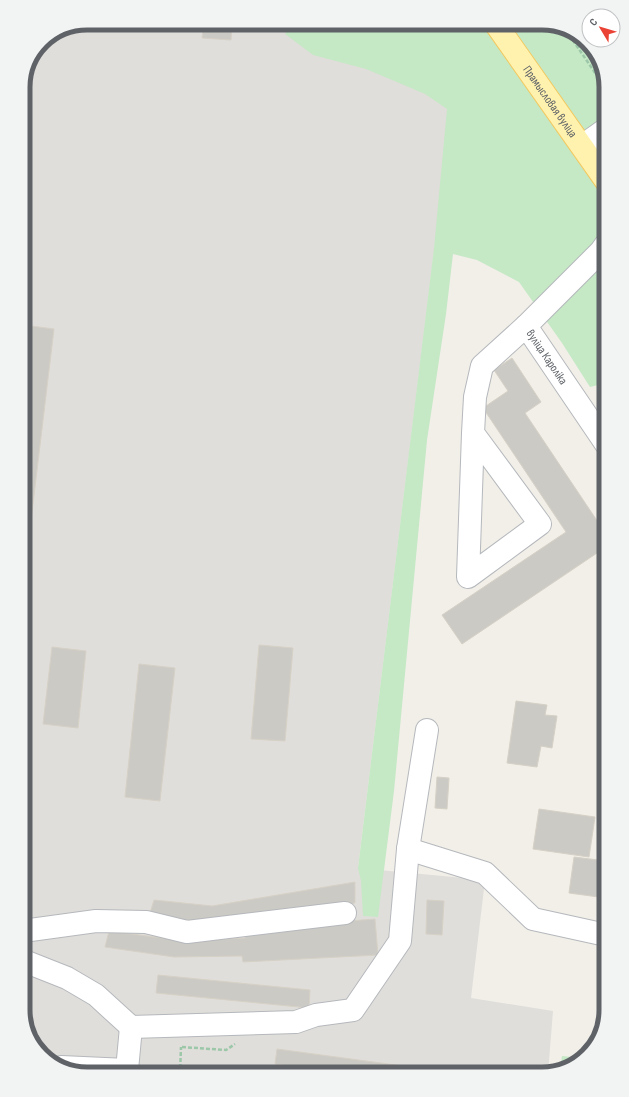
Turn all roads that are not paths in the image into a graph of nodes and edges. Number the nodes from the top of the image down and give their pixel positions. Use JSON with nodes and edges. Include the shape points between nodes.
{"nodes":[{"id":1,"x":500,"y":30,"type":"edge"},
{"id":2,"x":599,"y":134,"type":"edge"},
{"id":3,"x":582,"y":146,"type":"junction"},
{"id":4,"x":599,"y":171,"type":"edge"},
{"id":5,"x":599,"y":252,"type":"edge"},
{"id":6,"x":526,"y":326,"type":"junction"},
{"id":7,"x":473,"y":433,"type":"junction"},
{"id":8,"x":599,"y":434,"type":"edge"},
{"id":9,"x":427,"y":730,"type":"dead end"},
{"id":10,"x":408,"y":849,"type":"junction"},
{"id":11,"x":345,"y":913,"type":"dead end"},
{"id":12,"x":30,"y":930,"type":"edge"},
{"id":13,"x":599,"y":933,"type":"edge"},
{"id":14,"x":30,"y":963,"type":"edge"},
{"id":15,"x":131,"y":1027,"type":"junction"},
{"id":16,"x":127,"y":1067,"type":"edge"}],
"edges":[{"from":1,"to":3,"type":"main road","name":"Прамысловая вуліца"},
{"from":2,"to":3,"type":"lane"},
{"from":3,"to":4,"type":"main road","name":"Прамысловая вуліца"},
{"from":5,"to":6,"type":"lane","name":"вуліца Кароліка"},
{"from":6,"to":7,"type":"lane","via":[[482,366],[475,397]]},
{"from":6,"to":8,"type":"lane","name":"вуліца Кароліка"},
{"from":7,"to":7,"type":"lane","via":[[471,497],[468,577],[540,524]]},
{"from":9,"to":10,"type":"lane"},
{"from":10,"to":13,"type":"lane","via":[[485,873],[533,919]]},
{"from":10,"to":15,"type":"lane","via":[[400,941],[353,1010],[316,1015],[296,1022]]},
{"from":11,"to":12,"type":"lane","via":[[187,932],[146,922],[96,921]]},
{"from":14,"to":15,"type":"lane","via":[[67,978],[96,995]]},
{"from":15,"to":16,"type":"lane"}]}
